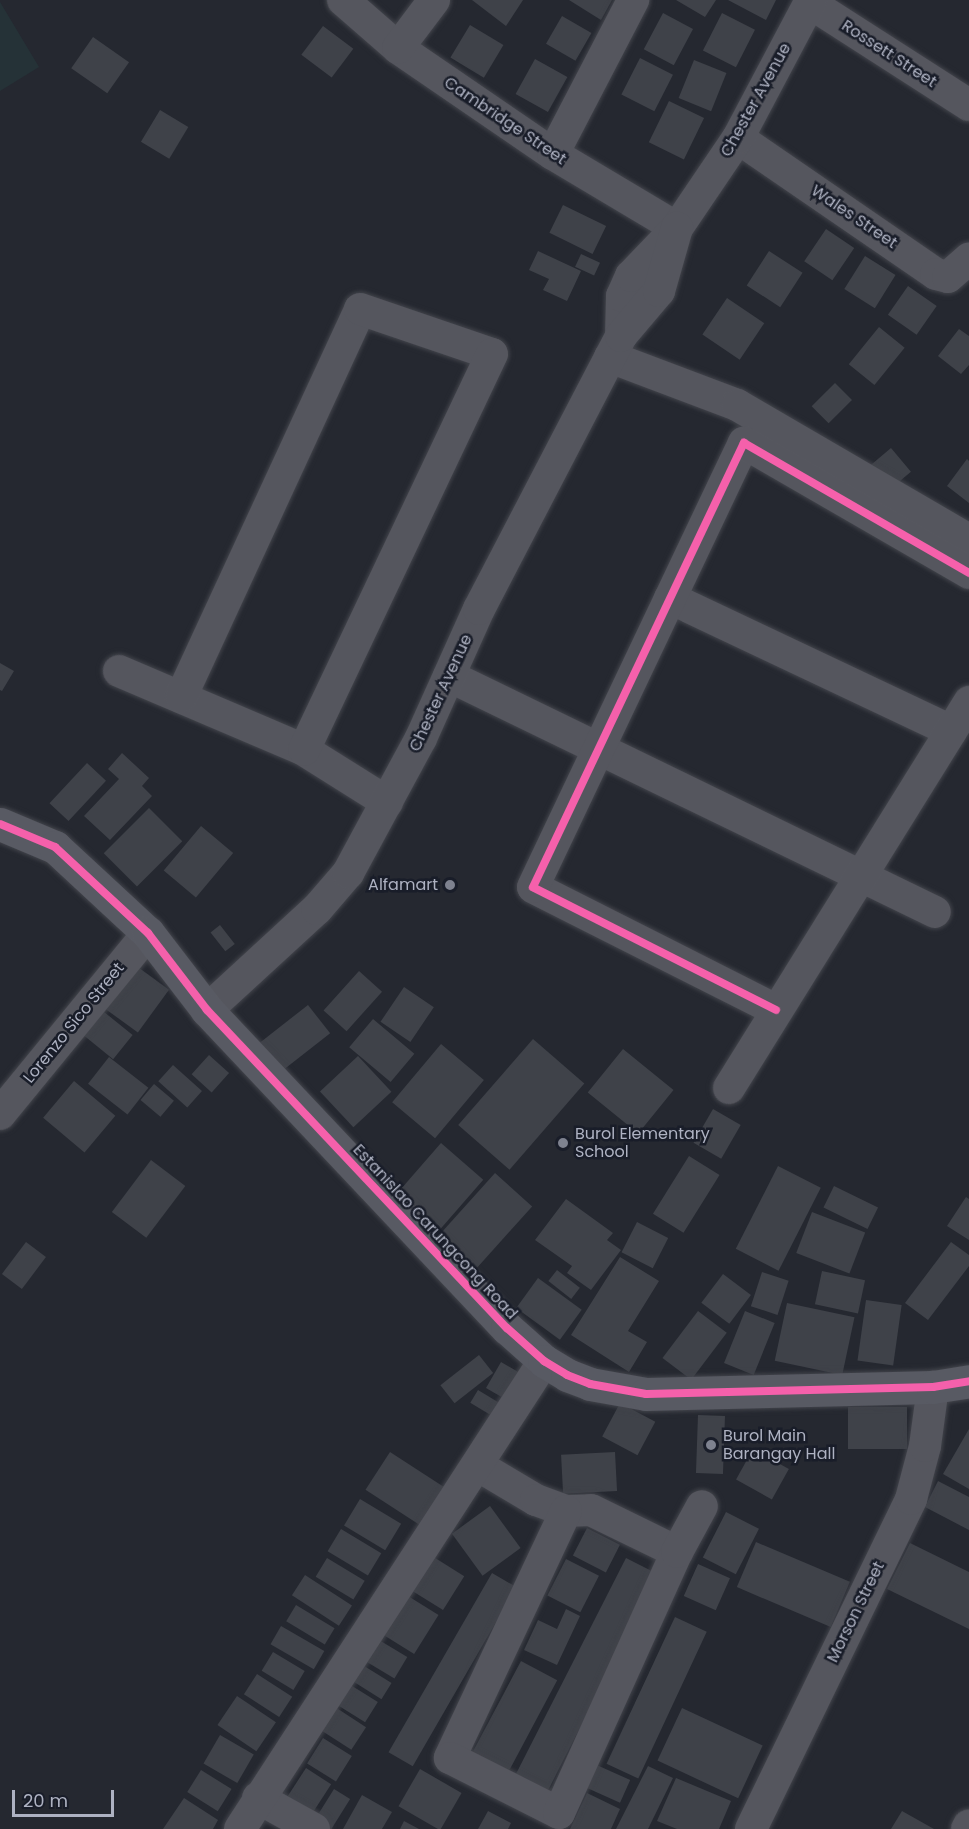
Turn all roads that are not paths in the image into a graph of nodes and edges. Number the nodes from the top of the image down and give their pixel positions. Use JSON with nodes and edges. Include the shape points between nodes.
{"nodes":[{"id":1,"x":343,"y":0,"type":"edge"},
{"id":2,"x":435,"y":0,"type":"edge"},
{"id":3,"x":633,"y":0,"type":"edge"},
{"id":4,"x":810,"y":1,"type":"edge"},
{"id":5,"x":398,"y":48,"type":"junction"},
{"id":6,"x":969,"y":105,"type":"edge"},
{"id":7,"x":738,"y":138,"type":"junction"},
{"id":8,"x":553,"y":154,"type":"junction"},
{"id":9,"x":677,"y":228,"type":"junction"},
{"id":10,"x":969,"y":259,"type":"edge"},
{"id":11,"x":616,"y":347,"type":"junction"},
{"id":12,"x":969,"y":540,"type":"edge"},
{"id":13,"x":969,"y":573,"type":"edge"},
{"id":14,"x":670,"y":598,"type":"junction"},
{"id":15,"x":119,"y":671,"type":"dead end"},
{"id":16,"x":449,"y":676,"type":"junction"},
{"id":17,"x":181,"y":697,"type":"junction"},
{"id":18,"x":969,"y":702,"type":"edge"},
{"id":19,"x":951,"y":731,"type":"junction"},
{"id":20,"x":599,"y":748,"type":"junction"},
{"id":21,"x":304,"y":750,"type":"junction"},
{"id":22,"x":387,"y":802,"type":"junction"},
{"id":23,"x":0,"y":824,"type":"edge"},
{"id":24,"x":862,"y":875,"type":"junction"},
{"id":25,"x":935,"y":912,"type":"dead end"},
{"id":26,"x":148,"y":933,"type":"junction"},
{"id":27,"x":207,"y":1010,"type":"junction"},
{"id":28,"x":776,"y":1010,"type":"junction"},
{"id":29,"x":729,"y":1088,"type":"dead end"},
{"id":30,"x":0,"y":1113,"type":"edge"},
{"id":31,"x":544,"y":1361,"type":"junction"},
{"id":32,"x":969,"y":1381,"type":"edge"},
{"id":33,"x":933,"y":1387,"type":"junction"},
{"id":34,"x":477,"y":1465,"type":"junction"},
{"id":35,"x":702,"y":1506,"type":"dead end"},
{"id":36,"x":566,"y":1511,"type":"junction"},
{"id":37,"x":677,"y":1552,"type":"junction"},
{"id":38,"x":258,"y":1798,"type":"junction"},
{"id":39,"x":240,"y":1829,"type":"edge"},
{"id":40,"x":314,"y":1829,"type":"edge"},
{"id":41,"x":751,"y":1829,"type":"edge"}],
"edges":[{"from":1,"to":5,"type":"street","name":"Cambridge Street"},
{"from":2,"to":5,"type":"street"},
{"from":3,"to":8,"type":"street"},
{"from":4,"to":6,"type":"street","name":"Rossett Street"},
{"from":4,"to":7,"type":"street","name":"Chester Avenue"},
{"from":5,"to":8,"type":"street","name":"Cambridge Street"},
{"from":7,"to":9,"type":"street","name":"Chester Avenue"},
{"from":7,"to":10,"type":"street","name":"Wales Street","via":[[936,274],[948,277]]},
{"from":8,"to":9,"type":"street","name":"Cambridge Street"},
{"from":9,"to":11,"type":"street","name":"Chester Avenue","via":[[631,276],[622,296]]},
{"from":11,"to":12,"type":"street","via":[[737,405]]},
{"from":11,"to":16,"type":"street","name":"Chester Avenue"},
{"from":13,"to":14,"type":"street","via":[[744,443]]},
{"from":14,"to":19,"type":"street"},
{"from":14,"to":20,"type":"street"},
{"from":15,"to":17,"type":"street"},
{"from":16,"to":20,"type":"street"},
{"from":16,"to":22,"type":"street","name":"Chester Avenue"},
{"from":17,"to":21,"type":"street"},
{"from":17,"to":21,"type":"street","via":[[360,309],[492,354]]},
{"from":18,"to":19,"type":"street"},
{"from":19,"to":24,"type":"street"},
{"from":20,"to":24,"type":"street"},
{"from":20,"to":28,"type":"street","via":[[533,888]]},
{"from":21,"to":22,"type":"street"},
{"from":22,"to":27,"type":"street","name":"Chester Avenue","via":[[348,873],[317,909]]},
{"from":23,"to":26,"type":"street","name":"Estanislao Carungcong Road","via":[[55,847]]},
{"from":24,"to":25,"type":"street"},
{"from":24,"to":28,"type":"street"},
{"from":26,"to":27,"type":"street","name":"Estanislao Carungcong Road"},
{"from":26,"to":30,"type":"street","name":"Lorenzo Sico Street"},
{"from":27,"to":31,"type":"street","name":"Estanislao Carungcong Road","via":[[507,1328]]},
{"from":28,"to":29,"type":"street"},
{"from":31,"to":33,"type":"street","name":"Estanislao Carungcong Road","via":[[590,1384],[646,1394]]},
{"from":31,"to":34,"type":"street"},
{"from":32,"to":33,"type":"street","name":"Estanislao Carungcong Road"},
{"from":33,"to":41,"type":"street","name":"Morson Street","via":[[925,1446],[911,1499]]},
{"from":34,"to":36,"type":"street","via":[[536,1500]]},
{"from":34,"to":38,"type":"street"},
{"from":35,"to":37,"type":"street"},
{"from":36,"to":37,"type":"street","via":[[591,1510]]},
{"from":36,"to":37,"type":"street","via":[[450,1758],[559,1813]]},
{"from":38,"to":39,"type":"street"},
{"from":38,"to":40,"type":"street"}]}
